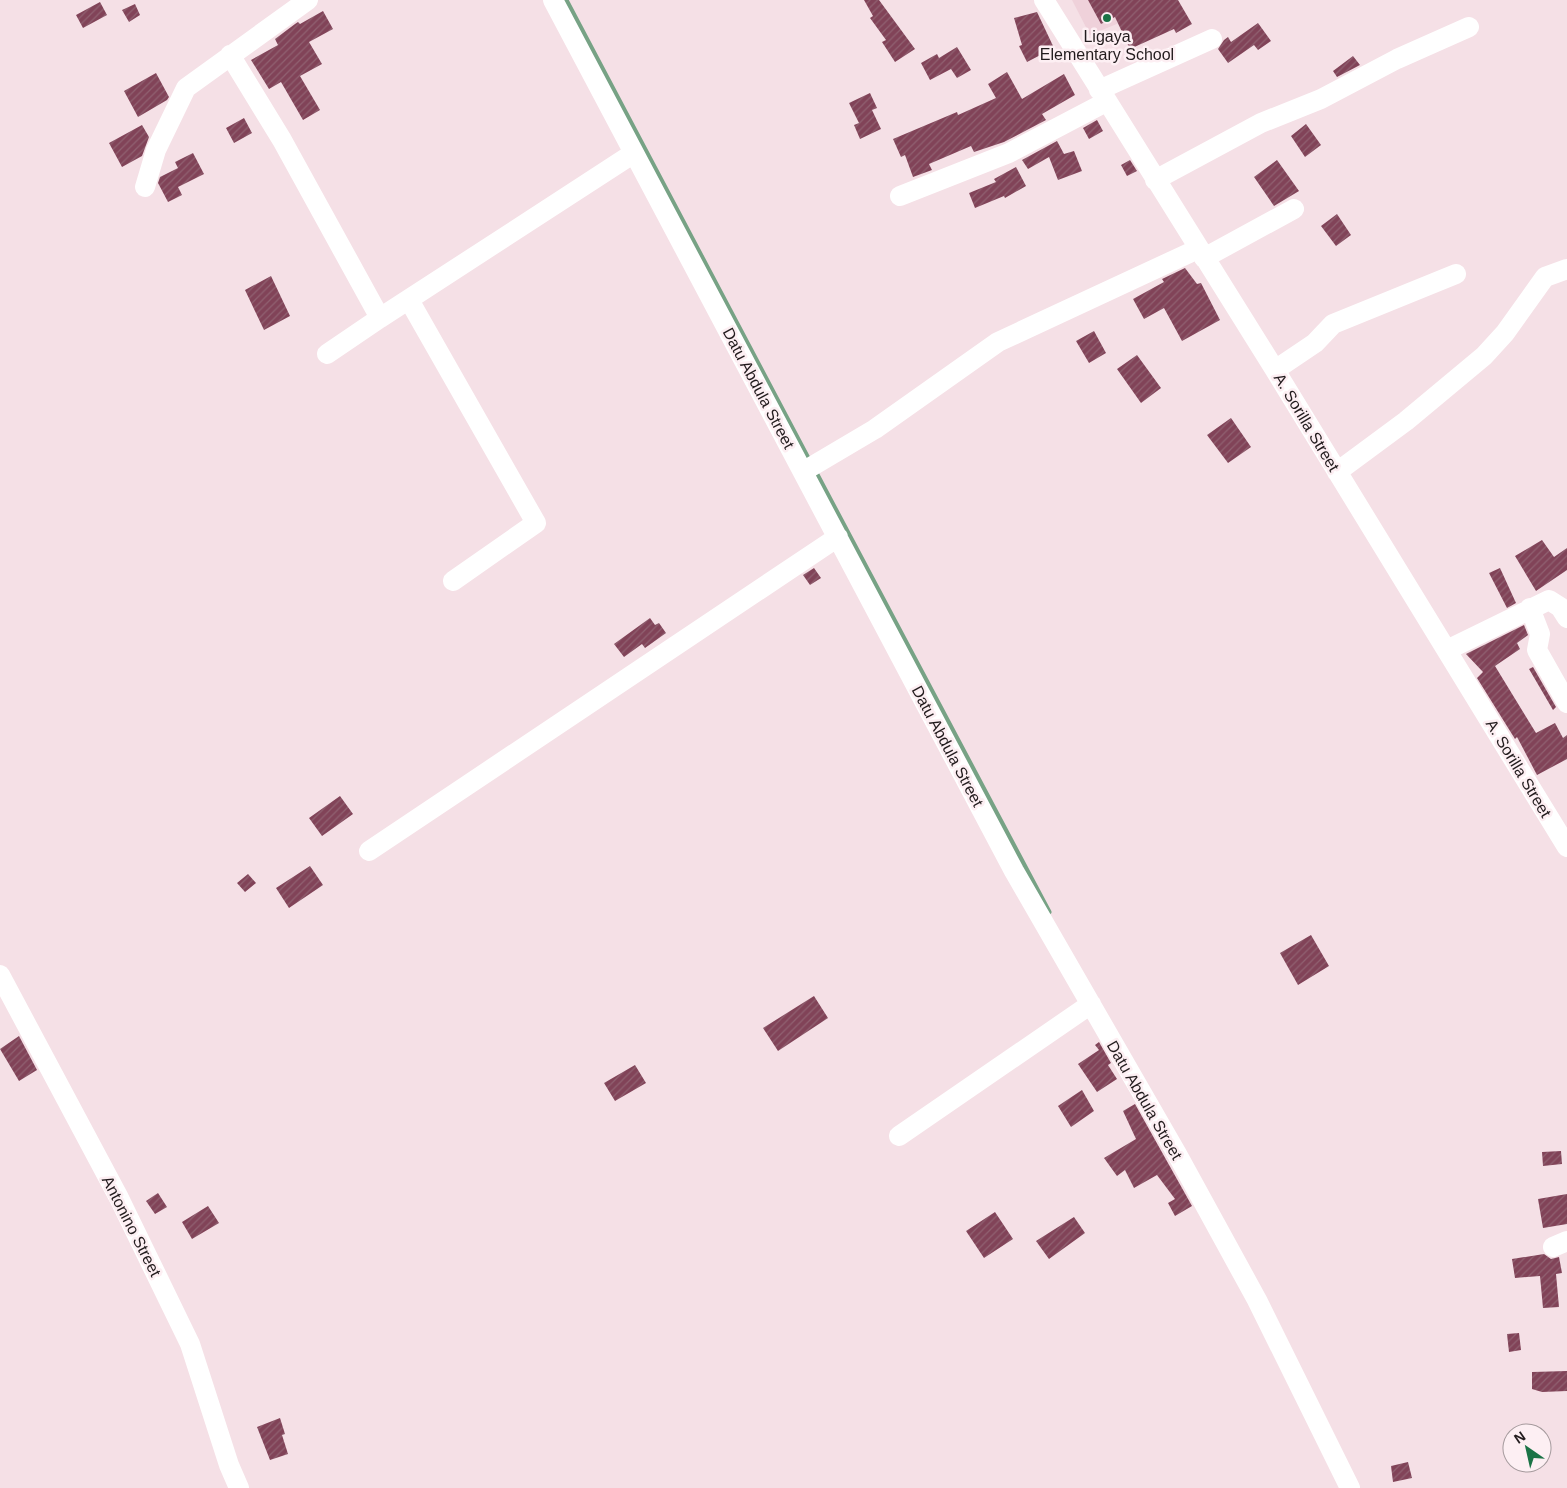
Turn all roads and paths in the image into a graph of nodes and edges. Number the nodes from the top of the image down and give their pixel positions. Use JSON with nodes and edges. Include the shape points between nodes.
{"nodes":[{"id":1,"x":308,"y":0,"type":"edge"},
{"id":2,"x":553,"y":0,"type":"edge"},
{"id":3,"x":1044,"y":0,"type":"edge"},
{"id":4,"x":1469,"y":27,"type":"dead end"},
{"id":5,"x":1212,"y":39,"type":"dead end"},
{"id":6,"x":230,"y":55,"type":"junction"},
{"id":7,"x":1103,"y":96,"type":"junction"},
{"id":8,"x":634,"y":153,"type":"junction"},
{"id":9,"x":1155,"y":180,"type":"junction"},
{"id":10,"x":145,"y":187,"type":"dead end"},
{"id":11,"x":900,"y":196,"type":"dead end"},
{"id":12,"x":1294,"y":209,"type":"dead end"},
{"id":13,"x":1201,"y":254,"type":"junction"},
{"id":14,"x":1567,"y":269,"type":"edge"},
{"id":15,"x":1456,"y":274,"type":"dead end"},
{"id":16,"x":409,"y":300,"type":"junction"},
{"id":17,"x":380,"y":318,"type":"junction"},
{"id":18,"x":327,"y":354,"type":"dead end"},
{"id":19,"x":1275,"y":370,"type":"junction"},
{"id":20,"x":804,"y":471,"type":"junction"},
{"id":21,"x":1337,"y":472,"type":"junction"},
{"id":22,"x":838,"y":537,"type":"junction"},
{"id":23,"x":453,"y":581,"type":"dead end"},
{"id":24,"x":1530,"y":608,"type":"junction"},
{"id":25,"x":1567,"y":618,"type":"edge"},
{"id":26,"x":1447,"y":650,"type":"junction"},
{"id":27,"x":1567,"y":702,"type":"edge"},
{"id":28,"x":1567,"y":847,"type":"edge"},
{"id":29,"x":369,"y":851,"type":"dead end"},
{"id":30,"x":0,"y":975,"type":"edge"},
{"id":31,"x":1091,"y":1004,"type":"junction"},
{"id":32,"x":900,"y":1136,"type":"dead end"},
{"id":33,"x":239,"y":1488,"type":"edge"},
{"id":34,"x":1350,"y":1488,"type":"edge"}],
"edges":[{"from":1,"to":6,"type":"street"},
{"from":2,"to":8,"type":"street","name":"Datu Abdula Street"},
{"from":3,"to":7,"type":"street","name":"A. Sorilla Street"},
{"from":4,"to":9,"type":"street","via":[[1397,59],[1321,99],[1253,127]]},
{"from":5,"to":7,"type":"street"},
{"from":6,"to":10,"type":"street","via":[[186,88],[156,150]]},
{"from":6,"to":17,"type":"street","via":[[282,140]]},
{"from":7,"to":9,"type":"street","name":"A. Sorilla Street"},
{"from":7,"to":11,"type":"street","via":[[996,159]]},
{"from":8,"to":16,"type":"street"},
{"from":8,"to":20,"type":"street","name":"Datu Abdula Street"},
{"from":9,"to":13,"type":"street","name":"A. Sorilla Street"},
{"from":12,"to":13,"type":"street"},
{"from":13,"to":19,"type":"street","name":"A. Sorilla Street"},
{"from":13,"to":20,"type":"street","via":[[998,342],[875,429]]},
{"from":14,"to":21,"type":"street","via":[[1545,277],[1505,333],[1484,356],[1406,421]]},
{"from":15,"to":19,"type":"street","via":[[1333,324],[1315,343]]},
{"from":16,"to":17,"type":"street"},
{"from":16,"to":23,"type":"street","via":[[536,523]]},
{"from":17,"to":18,"type":"street"},
{"from":19,"to":21,"type":"street","name":"A. Sorilla Street"},
{"from":20,"to":22,"type":"street","name":"Datu Abdula Street"},
{"from":21,"to":26,"type":"street","name":"A. Sorilla Street"},
{"from":22,"to":29,"type":"street"},
{"from":22,"to":31,"type":"street","name":"Datu Abdula Street","via":[[1014,871]]},
{"from":24,"to":25,"type":"street","via":[[1549,600],[1560,607]]},
{"from":24,"to":26,"type":"street"},
{"from":24,"to":27,"type":"street","via":[[1540,634],[1537,650]]},
{"from":26,"to":28,"type":"street","name":"A. Sorilla Street"},
{"from":30,"to":33,"type":"street","name":"Antonino Street","via":[[119,1198],[190,1344]]},
{"from":31,"to":32,"type":"street"},
{"from":31,"to":34,"type":"street","name":"Datu Abdula Street","via":[[1257,1300]]}]}
